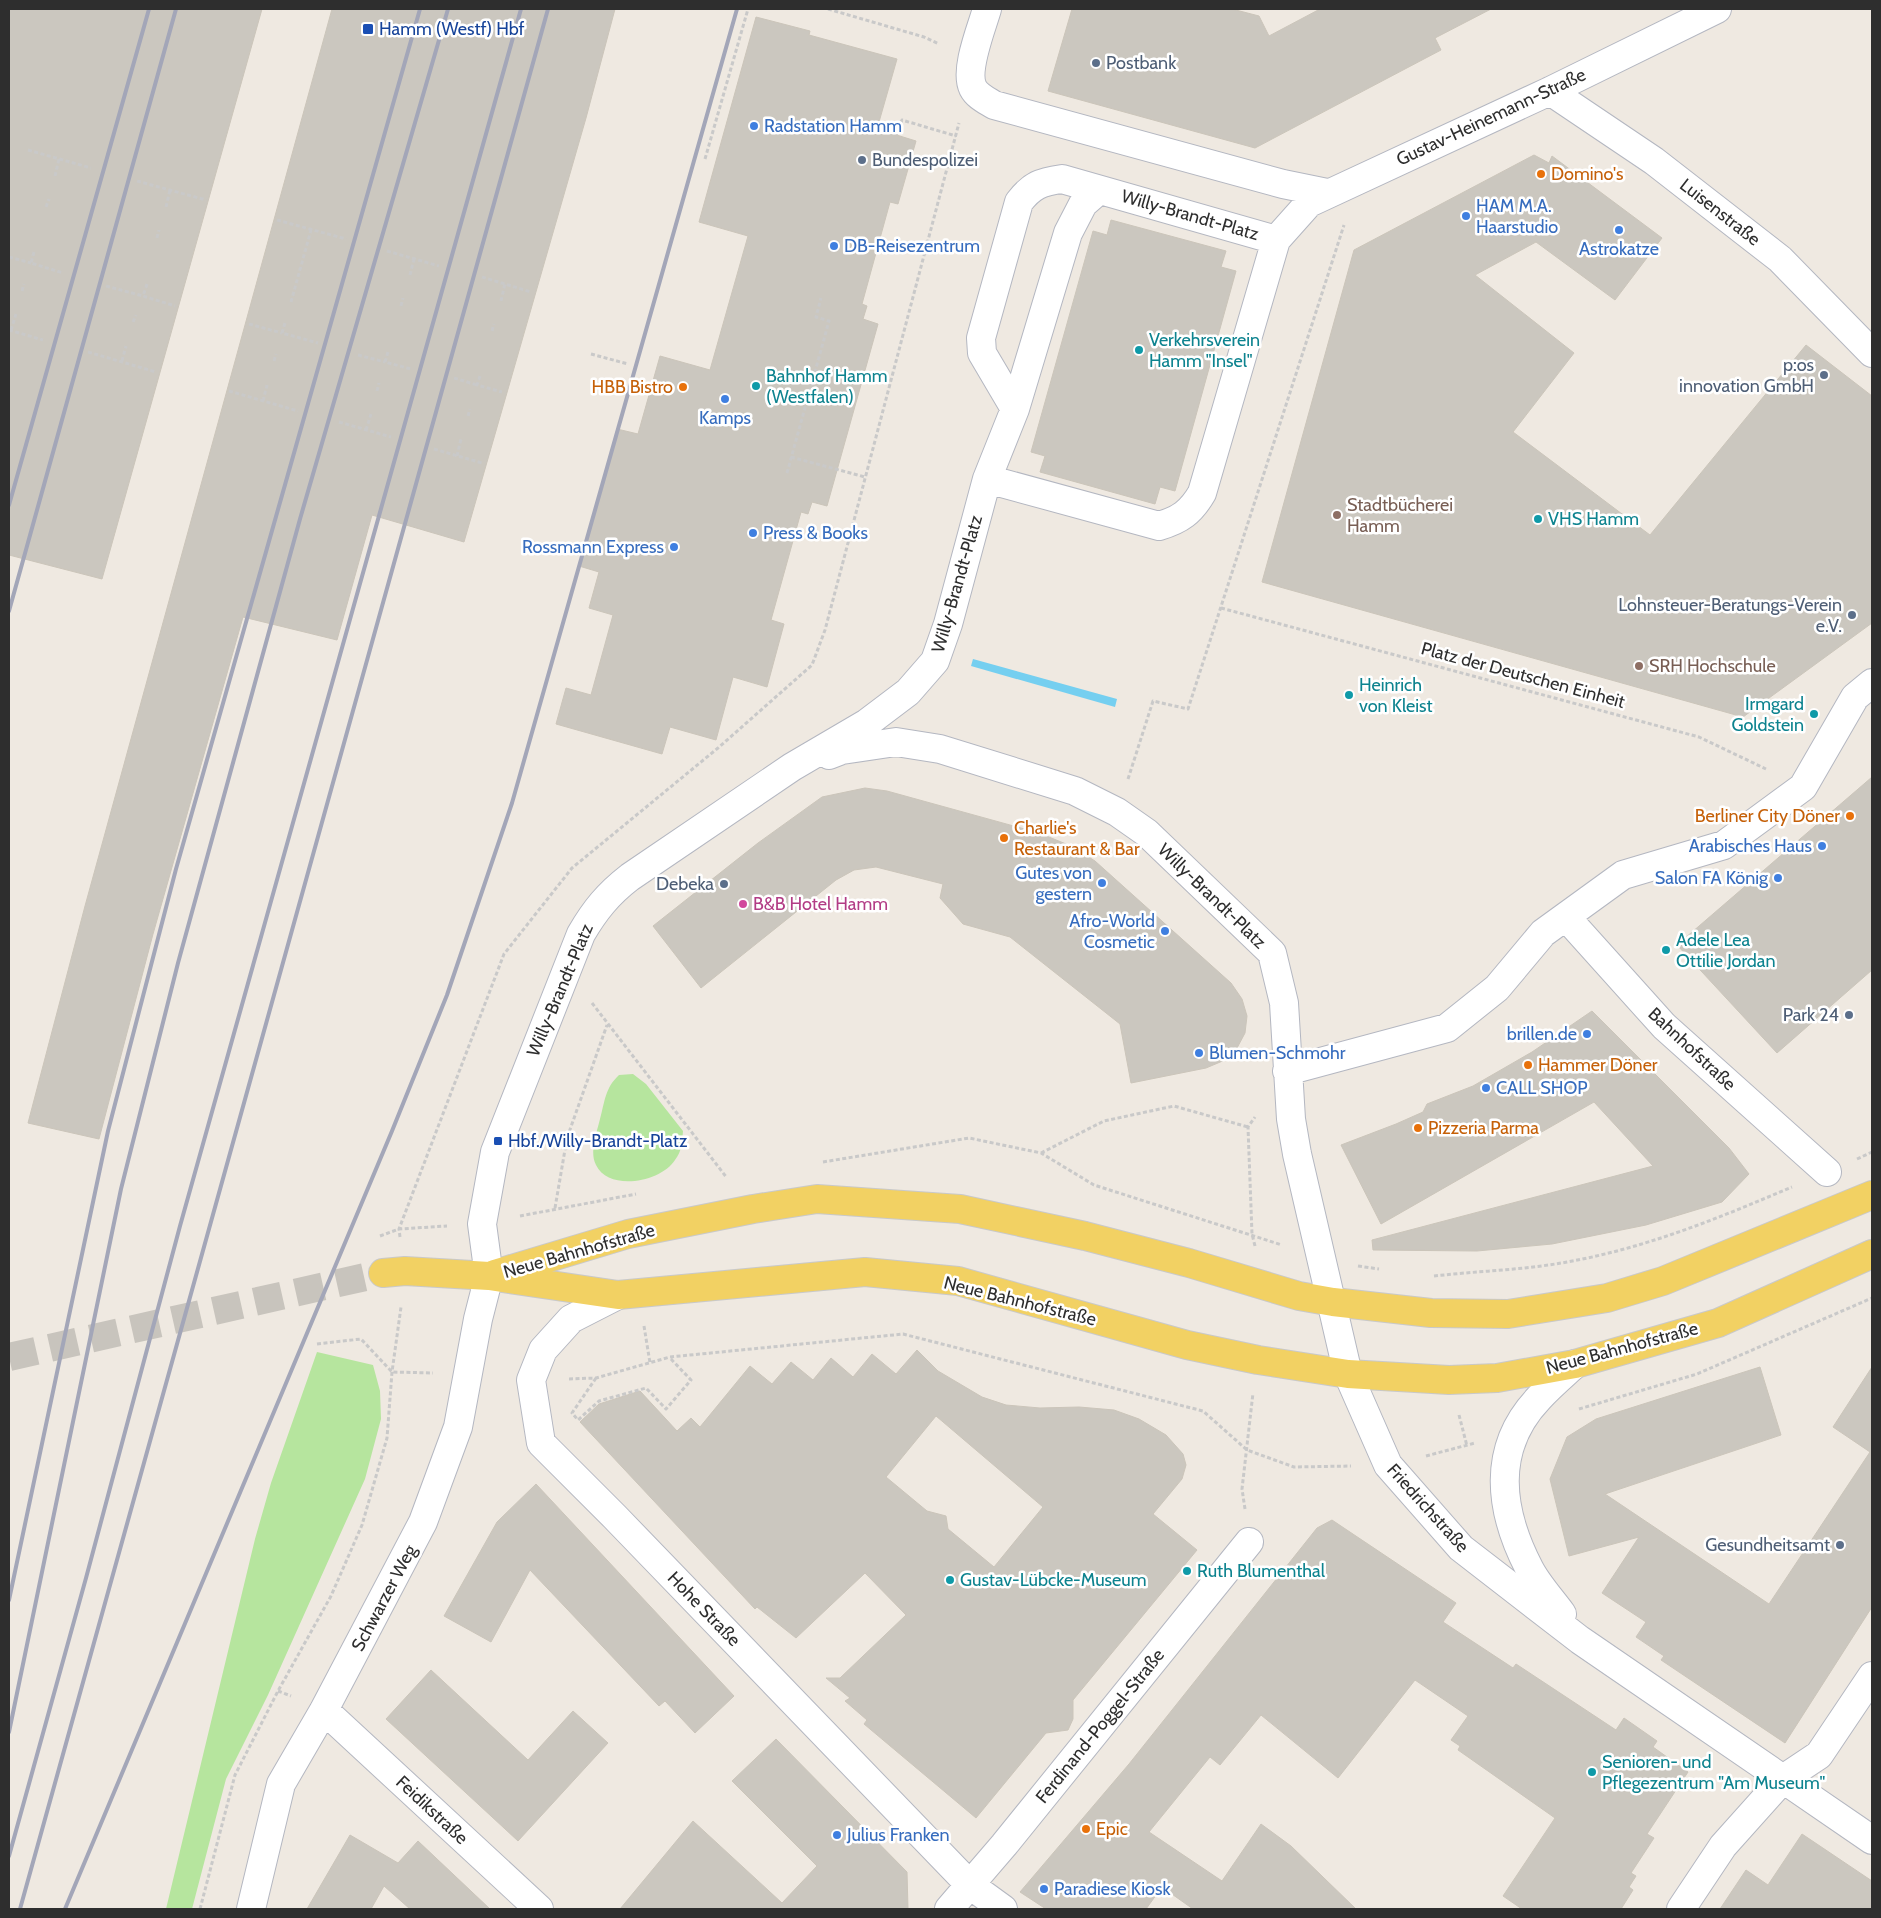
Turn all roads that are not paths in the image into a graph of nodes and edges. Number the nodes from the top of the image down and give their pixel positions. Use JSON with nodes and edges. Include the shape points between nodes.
{"nodes":[{"id":1,"x":987,"y":9,"type":"edge"},
{"id":2,"x":1717,"y":9,"type":"edge"},
{"id":3,"x":1550,"y":91,"type":"junction"},
{"id":4,"x":1099,"y":190,"type":"junction"},
{"id":5,"x":1327,"y":192,"type":"junction"},
{"id":6,"x":1276,"y":240,"type":"junction"},
{"id":7,"x":1872,"y":353,"type":"edge"},
{"id":8,"x":1015,"y":409,"type":"junction"},
{"id":9,"x":987,"y":479,"type":"junction"},
{"id":10,"x":1872,"y":683,"type":"edge"},
{"id":11,"x":792,"y":767,"type":"junction"},
{"id":12,"x":1566,"y":917,"type":"junction"},
{"id":13,"x":1287,"y":1071,"type":"junction"},
{"id":14,"x":1827,"y":1172,"type":"road end"},
{"id":15,"x":1872,"y":1196,"type":"edge"},
{"id":16,"x":1872,"y":1254,"type":"edge"},
{"id":17,"x":394,"y":1272,"type":"tunnel mouth"},
{"id":18,"x":489,"y":1276,"type":"junction"},
{"id":19,"x":618,"y":1295,"type":"junction"},
{"id":20,"x":1333,"y":1302,"type":"junction"},
{"id":21,"x":1575,"y":1364,"type":"junction"},
{"id":22,"x":1348,"y":1374,"type":"junction"},
{"id":23,"x":1248,"y":1542,"type":"dead end"},
{"id":24,"x":1580,"y":1640,"type":"junction"},
{"id":25,"x":1872,"y":1676,"type":"edge"},
{"id":26,"x":324,"y":1710,"type":"junction"},
{"id":27,"x":1782,"y":1779,"type":"junction"},
{"id":28,"x":1872,"y":1840,"type":"edge"},
{"id":29,"x":970,"y":1885,"type":"junction"},
{"id":30,"x":251,"y":1909,"type":"edge"},
{"id":31,"x":539,"y":1909,"type":"edge"},
{"id":32,"x":949,"y":1909,"type":"edge"},
{"id":33,"x":1003,"y":1909,"type":"edge"},
{"id":34,"x":1681,"y":1909,"type":"edge"}],
"edges":[{"from":1,"to":5,"type":"street","via":[[970,75],[973,88],[994,105],[1283,184]]},
{"from":2,"to":3,"type":"street","name":"Gustav-Heinemann-Straße"},
{"from":3,"to":5,"type":"street","name":"Gustav-Heinemann-Straße"},
{"from":3,"to":7,"type":"street","name":"Luisenstraße","via":[[1737,224],[1780,259]]},
{"from":4,"to":6,"type":"street","name":"Willy-Brandt-Platz"},
{"from":4,"to":8,"type":"street","name":"Willy-Brandt-Platz","via":[[1083,204],[1068,233]]},
{"from":4,"to":8,"type":"street","via":[[1062,179],[1042,182],[1029,189],[1019,202],[981,338],[982,353]]},
{"from":5,"to":6,"type":"street","name":"Gustav-Heinemann-Straße","via":[[1309,203]]},
{"from":6,"to":9,"type":"street","name":"Willy-Brandt-Platz","via":[[1205,484],[1193,508],[1178,521],[1159,526]]},
{"from":8,"to":9,"type":"street","name":"Willy-Brandt-Platz"},
{"from":9,"to":11,"type":"street","name":"Willy-Brandt-Platz","via":[[935,661],[908,692],[867,723]]},
{"from":10,"to":12,"type":"street","via":[[1855,697],[1803,787],[1724,844],[1623,875]]},
{"from":11,"to":13,"type":"street","name":"Willy-Brandt-Platz","via":[[842,750],[896,742],[940,749],[1075,791],[1117,812],[1147,833],[1272,953],[1284,1003]]},
{"from":11,"to":18,"type":"street","name":"Willy-Brandt-Platz","via":[[702,826],[610,893],[581,934],[495,1152],[482,1224]]},
{"from":12,"to":13,"type":"street","via":[[1543,933],[1497,988],[1447,1028]]},
{"from":12,"to":14,"type":"street","name":"Bahnhofstraße","via":[[1664,1026]]},
{"from":13,"to":20,"type":"street","name":"Willy-Brandt-Platz","via":[[1297,1154]]},
{"from":15,"to":20,"type":"main road","name":"Neue Bahnhofstraße","via":[[1663,1281],[1607,1298],[1508,1314],[1431,1313]]},
{"from":16,"to":21,"type":"main road","name":"Neue Bahnhofstraße","via":[[1718,1323]]},
{"from":17,"to":18,"type":"main road"},
{"from":18,"to":19,"type":"main road","name":"Neue Bahnhofstraße"},
{"from":18,"to":20,"type":"main road","name":"Neue Bahnhofstraße","via":[[628,1234],[818,1199],[960,1209],[1085,1236],[1299,1296]]},
{"from":18,"to":26,"type":"street","name":"Schwarzer Weg","via":[[458,1427],[424,1522]]},
{"from":19,"to":22,"type":"main road","name":"Neue Bahnhofstraße","via":[[865,1272],[958,1282],[1187,1344],[1258,1360]]},
{"from":19,"to":29,"type":"street","name":"Hohe Straße","via":[[571,1319],[543,1350],[531,1380],[541,1444]]},
{"from":20,"to":22,"type":"street","name":"Friedrichstraße"},
{"from":21,"to":22,"type":"main road","name":"Neue Bahnhofstraße","via":[[1497,1378],[1459,1380]]},
{"from":21,"to":24,"type":"street","name":"Friedrichstraße","via":[[1538,1399],[1518,1427],[1503,1470],[1511,1526],[1529,1569]]},
{"from":22,"to":24,"type":"street","name":"Friedrichstraße","via":[[1388,1465],[1461,1548]]},
{"from":23,"to":29,"type":"street","name":"Ferdinand-Poggel-Straße"},
{"from":24,"to":27,"type":"street","name":"Friedrichstraße"},
{"from":25,"to":27,"type":"street","via":[[1819,1755]]},
{"from":26,"to":30,"type":"street","name":"Schwarzer Weg","via":[[281,1784]]},
{"from":26,"to":31,"type":"street","name":"Feidikstraße"},
{"from":27,"to":28,"type":"street","name":"Friedrichstraße"},
{"from":27,"to":34,"type":"street","via":[[1723,1846]]},
{"from":29,"to":32,"type":"street","name":"Ferdinand-Poggel-Straße"},
{"from":29,"to":33,"type":"street","name":"Hohe Straße"}]}
